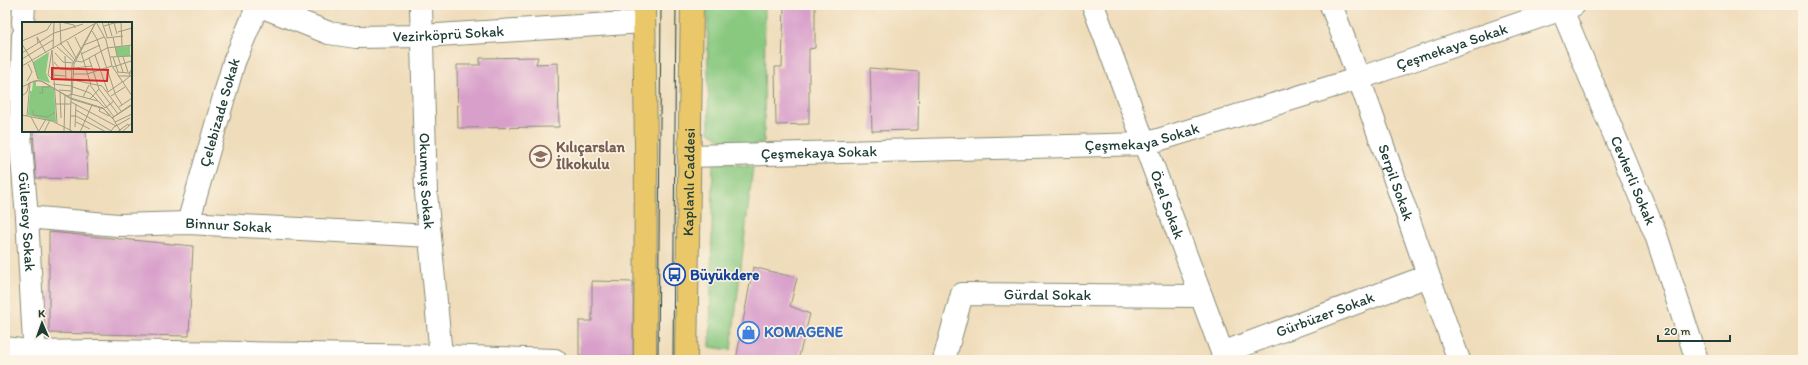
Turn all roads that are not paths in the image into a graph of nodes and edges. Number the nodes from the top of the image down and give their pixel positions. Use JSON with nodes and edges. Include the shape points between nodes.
{"nodes":[{"id":1,"x":24,"y":5,"type":"edge"},
{"id":2,"x":258,"y":5,"type":"edge"},
{"id":3,"x":421,"y":5,"type":"edge"},
{"id":4,"x":692,"y":5,"type":"edge"},
{"id":5,"x":1093,"y":5,"type":"edge"},
{"id":6,"x":1331,"y":5,"type":"edge"},
{"id":7,"x":1565,"y":7,"type":"edge"},
{"id":8,"x":644,"y":13,"type":"edge"},
{"id":9,"x":23,"y":22,"type":"edge"},
{"id":10,"x":422,"y":36,"type":"junction"},
{"id":11,"x":22,"y":69,"type":"edge"},
{"id":12,"x":1360,"y":78,"type":"junction"},
{"id":13,"x":1145,"y":144,"type":"junction"},
{"id":14,"x":690,"y":156,"type":"junction"},
{"id":15,"x":27,"y":217,"type":"junction"},
{"id":16,"x":188,"y":223,"type":"junction"},
{"id":17,"x":430,"y":236,"type":"junction"},
{"id":18,"x":1428,"y":276,"type":"junction"},
{"id":19,"x":1201,"y":296,"type":"junction"},
{"id":20,"x":5,"y":348,"type":"edge"},
{"id":21,"x":34,"y":356,"type":"edge"},
{"id":22,"x":441,"y":356,"type":"junction"},
{"id":23,"x":1224,"y":357,"type":"edge"},
{"id":24,"x":555,"y":360,"type":"edge"},
{"id":25,"x":645,"y":360,"type":"edge"},
{"id":26,"x":686,"y":360,"type":"edge"},
{"id":27,"x":944,"y":360,"type":"edge"},
{"id":28,"x":1459,"y":360,"type":"edge"},
{"id":29,"x":1697,"y":360,"type":"edge"}],
"edges":[{"from":1,"to":9,"type":"street"},
{"from":2,"to":10,"type":"street","name":"Vezirköprü Sokak","via":[[329,33],[356,37]]},
{"from":2,"to":16,"type":"street","name":"Çelebizade Sokak","via":[[234,62]]},
{"from":3,"to":10,"type":"street","name":"Okumuş Sokak"},
{"from":4,"to":14,"type":"main road","name":"Kaplanlı Caddesi"},
{"from":5,"to":13,"type":"street","name":"Özel Sokak"},
{"from":6,"to":12,"type":"street","name":"Serpil Sokak"},
{"from":7,"to":12,"type":"street","name":"Çeşmekaya Sokak"},
{"from":7,"to":29,"type":"street","name":"Cevherli Sokak","via":[[1656,235]]},
{"from":8,"to":10,"type":"street","name":"Vezirköprü Sokak"},
{"from":8,"to":25,"type":"main road"},
{"from":10,"to":17,"type":"street","name":"Okumuş Sokak","via":[[426,193]]},
{"from":11,"to":15,"type":"street","name":"Gülersoy Sokak","via":[[20,135]]},
{"from":12,"to":13,"type":"street","name":"Çeşmekaya Sokak"},
{"from":12,"to":18,"type":"street","name":"Serpil Sokak"},
{"from":13,"to":14,"type":"street","name":"Çeşmekaya Sokak"},
{"from":13,"to":19,"type":"street","name":"Özel Sokak"},
{"from":14,"to":26,"type":"main road","name":"Kaplanlı Caddesi"},
{"from":15,"to":16,"type":"street","name":"Binnur Sokak","via":[[118,225]]},
{"from":15,"to":21,"type":"street","name":"Gülersoy Sokak"},
{"from":16,"to":17,"type":"street","name":"Binnur Sokak"},
{"from":17,"to":22,"type":"street","name":"Okumuş Sokak"},
{"from":18,"to":23,"type":"street","name":"Gürbüzer Sokak"},
{"from":18,"to":28,"type":"street","name":"Serpil Sokak"},
{"from":19,"to":23,"type":"street","name":"Özel Sokak"},
{"from":19,"to":27,"type":"street","name":"Gürdal Sokak","via":[[962,294]]},
{"from":20,"to":21,"type":"street"},
{"from":21,"to":22,"type":"street"},
{"from":22,"to":24,"type":"street"}]}
